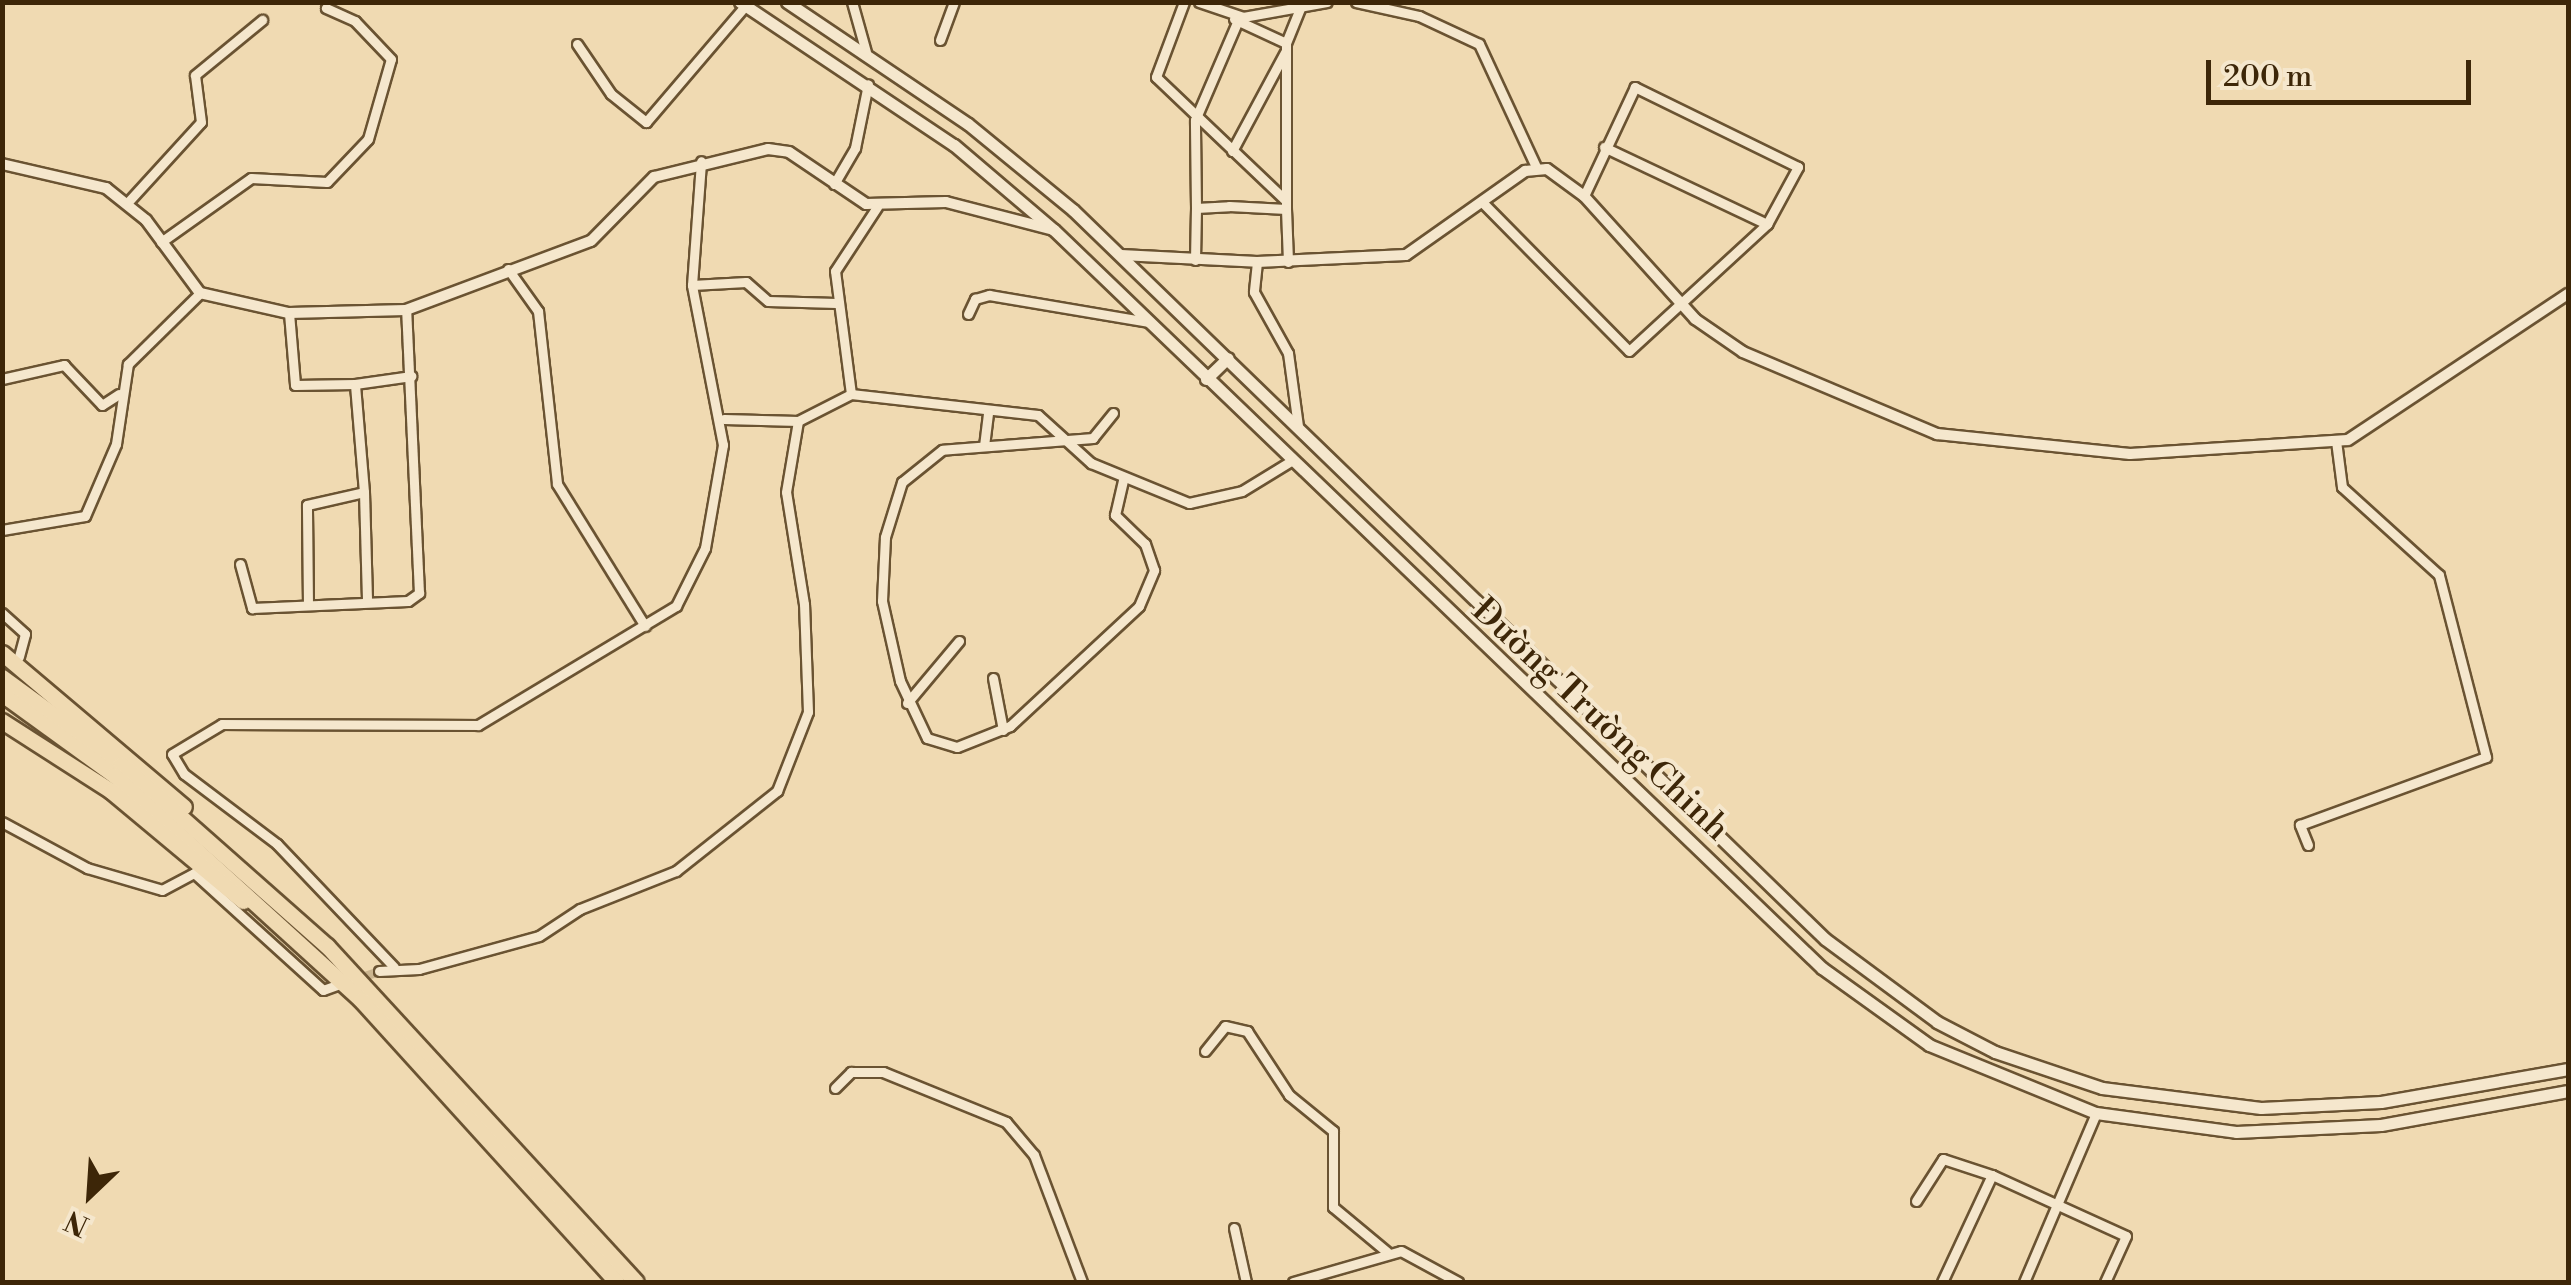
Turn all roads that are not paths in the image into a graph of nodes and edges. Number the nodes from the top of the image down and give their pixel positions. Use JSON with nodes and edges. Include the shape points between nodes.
{"nodes":[{"id":1,"x":788,"y":2,"type":"edge"},
{"id":2,"x":852,"y":2,"type":"edge"},
{"id":3,"x":954,"y":2,"type":"edge"},
{"id":4,"x":1184,"y":2,"type":"edge"},
{"id":5,"x":1199,"y":2,"type":"edge"},
{"id":6,"x":1326,"y":2,"type":"edge"},
{"id":7,"x":1356,"y":2,"type":"edge"},
{"id":8,"x":743,"y":4,"type":"edge"},
{"id":9,"x":326,"y":8,"type":"dead end"},
{"id":10,"x":1300,"y":8,"type":"junction"},
{"id":11,"x":1233,"y":18,"type":"junction"},
{"id":12,"x":262,"y":20,"type":"dead end"},
{"id":13,"x":940,"y":40,"type":"dead end"},
{"id":14,"x":577,"y":44,"type":"dead end"},
{"id":15,"x":1286,"y":47,"type":"junction"},
{"id":16,"x":866,"y":52,"type":"junction"},
{"id":17,"x":868,"y":84,"type":"junction"},
{"id":18,"x":1195,"y":120,"type":"junction"},
{"id":19,"x":1604,"y":148,"type":"junction"},
{"id":20,"x":1232,"y":151,"type":"junction"},
{"id":21,"x":702,"y":162,"type":"junction"},
{"id":22,"x":2,"y":164,"type":"edge"},
{"id":23,"x":1536,"y":167,"type":"junction"},
{"id":24,"x":1286,"y":168,"type":"junction"},
{"id":25,"x":1262,"y":178,"type":"junction"},
{"id":26,"x":834,"y":184,"type":"junction"},
{"id":27,"x":1584,"y":196,"type":"junction"},
{"id":28,"x":128,"y":202,"type":"junction"},
{"id":29,"x":1286,"y":204,"type":"junction"},
{"id":30,"x":1484,"y":204,"type":"junction"},
{"id":31,"x":877,"y":207,"type":"junction"},
{"id":32,"x":1196,"y":208,"type":"junction"},
{"id":33,"x":1767,"y":224,"type":"junction"},
{"id":34,"x":1054,"y":230,"type":"junction"},
{"id":35,"x":161,"y":242,"type":"junction"},
{"id":36,"x":1121,"y":254,"type":"junction"},
{"id":37,"x":1195,"y":260,"type":"junction"},
{"id":38,"x":1257,"y":262,"type":"junction"},
{"id":39,"x":1288,"y":262,"type":"junction"},
{"id":40,"x":508,"y":269,"type":"junction"},
{"id":41,"x":692,"y":286,"type":"junction"},
{"id":42,"x":200,"y":293,"type":"junction"},
{"id":43,"x":2568,"y":294,"type":"edge"},
{"id":44,"x":836,"y":302,"type":"junction"},
{"id":45,"x":1682,"y":306,"type":"junction"},
{"id":46,"x":406,"y":310,"type":"junction"},
{"id":47,"x":289,"y":313,"type":"junction"},
{"id":48,"x":968,"y":314,"type":"dead end"},
{"id":49,"x":1148,"y":322,"type":"junction"},
{"id":50,"x":1228,"y":358,"type":"junction"},
{"id":51,"x":411,"y":376,"type":"junction"},
{"id":52,"x":2,"y":379,"type":"edge"},
{"id":53,"x":1206,"y":379,"type":"junction"},
{"id":54,"x":355,"y":384,"type":"junction"},
{"id":55,"x":119,"y":394,"type":"junction"},
{"id":56,"x":850,"y":394,"type":"junction"},
{"id":57,"x":988,"y":413,"type":"junction"},
{"id":58,"x":1112,"y":413,"type":"dead end"},
{"id":59,"x":724,"y":420,"type":"junction"},
{"id":60,"x":798,"y":421,"type":"junction"},
{"id":61,"x":1298,"y":426,"type":"junction"},
{"id":62,"x":2336,"y":441,"type":"junction"},
{"id":63,"x":1060,"y":442,"type":"junction"},
{"id":64,"x":984,"y":446,"type":"junction"},
{"id":65,"x":1291,"y":461,"type":"junction"},
{"id":66,"x":1123,"y":479,"type":"junction"},
{"id":67,"x":364,"y":492,"type":"junction"},
{"id":68,"x":2,"y":530,"type":"edge"},
{"id":69,"x":240,"y":564,"type":"dead end"},
{"id":70,"x":367,"y":602,"type":"junction"},
{"id":71,"x":308,"y":605,"type":"junction"},
{"id":72,"x":2,"y":612,"type":"edge"},
{"id":73,"x":645,"y":626,"type":"junction"},
{"id":74,"x":959,"y":641,"type":"dead end"},
{"id":75,"x":11,"y":655,"type":"edge"},
{"id":76,"x":2,"y":677,"type":"edge"},
{"id":77,"x":993,"y":678,"type":"dead end"},
{"id":78,"x":2,"y":694,"type":"edge"},
{"id":79,"x":907,"y":703,"type":"junction"},
{"id":80,"x":2,"y":722,"type":"edge"},
{"id":81,"x":1003,"y":730,"type":"junction"},
{"id":82,"x":2,"y":822,"type":"edge"},
{"id":83,"x":2308,"y":845,"type":"dead end"},
{"id":84,"x":234,"y":862,"type":"junction"},
{"id":85,"x":298,"y":940,"type":"junction"},
{"id":86,"x":1840,"y":952,"type":"junction"},
{"id":87,"x":394,"y":968,"type":"junction"},
{"id":88,"x":1825,"y":970,"type":"junction"},
{"id":89,"x":379,"y":971,"type":"tunnel mouth"},
{"id":90,"x":342,"y":983,"type":"tunnel mouth"},
{"id":91,"x":1205,"y":1051,"type":"dead end"},
{"id":92,"x":2568,"y":1069,"type":"edge"},
{"id":93,"x":835,"y":1088,"type":"dead end"},
{"id":94,"x":2568,"y":1090,"type":"edge"},
{"id":95,"x":2195,"y":1103,"type":"junction"},
{"id":96,"x":2096,"y":1113,"type":"junction"},
{"id":97,"x":2193,"y":1128,"type":"junction"},
{"id":98,"x":1992,"y":1175,"type":"junction"},
{"id":99,"x":1916,"y":1201,"type":"dead end"},
{"id":100,"x":2059,"y":1206,"type":"junction"},
{"id":101,"x":1234,"y":1228,"type":"dead end"},
{"id":102,"x":1387,"y":1252,"type":"junction"},
{"id":103,"x":617,"y":1282,"type":"edge"},
{"id":104,"x":636,"y":1282,"type":"edge"},
{"id":105,"x":1082,"y":1282,"type":"edge"},
{"id":106,"x":1246,"y":1282,"type":"edge"},
{"id":107,"x":1293,"y":1282,"type":"edge"},
{"id":108,"x":1458,"y":1282,"type":"edge"},
{"id":109,"x":1942,"y":1282,"type":"edge"},
{"id":110,"x":2024,"y":1282,"type":"edge"},
{"id":111,"x":2105,"y":1282,"type":"edge"}],
"edges":[{"from":1,"to":16,"type":"main road","name":"Đường Trường Chinh"},
{"from":2,"to":16,"type":"street"},
{"from":3,"to":13,"type":"street"},
{"from":4,"to":18,"type":"street","via":[[1154,70]]},
{"from":5,"to":11,"type":"street"},
{"from":6,"to":10,"type":"street"},
{"from":7,"to":23,"type":"street","via":[[1419,16],[1479,44]]},
{"from":8,"to":14,"type":"street","via":[[646,122],[611,94]]},
{"from":8,"to":17,"type":"main road","name":"Đường Trường Chinh"},
{"from":9,"to":35,"type":"street","via":[[355,21],[391,59],[368,139],[323,184],[251,178]]},
{"from":10,"to":11,"type":"street"},
{"from":10,"to":15,"type":"street"},
{"from":11,"to":15,"type":"street"},
{"from":11,"to":18,"type":"street"},
{"from":12,"to":28,"type":"street","via":[[195,75],[201,122]]},
{"from":15,"to":20,"type":"street"},
{"from":15,"to":24,"type":"street"},
{"from":16,"to":36,"type":"main road","name":"Đường Trường Chinh","via":[[968,124]]},
{"from":17,"to":26,"type":"street","via":[[856,148]]},
{"from":17,"to":34,"type":"main road","name":"Đường Trường Chinh"},
{"from":18,"to":20,"type":"street"},
{"from":18,"to":32,"type":"street"},
{"from":19,"to":27,"type":"street"},
{"from":19,"to":33,"type":"street"},
{"from":19,"to":33,"type":"street","via":[[1630,92],[1648,91],[1792,160],[1796,172]]},
{"from":20,"to":25,"type":"street"},
{"from":21,"to":26,"type":"street","via":[[778,149]]},
{"from":21,"to":40,"type":"street","via":[[642,183],[591,242]]},
{"from":21,"to":41,"type":"street"},
{"from":22,"to":28,"type":"street","via":[[94,182]]},
{"from":23,"to":27,"type":"street"},
{"from":23,"to":30,"type":"street"},
{"from":24,"to":25,"type":"street"},
{"from":24,"to":29,"type":"street"},
{"from":25,"to":29,"type":"street"},
{"from":26,"to":31,"type":"street"},
{"from":27,"to":45,"type":"street"},
{"from":28,"to":35,"type":"street"},
{"from":29,"to":32,"type":"street"},
{"from":29,"to":39,"type":"street"},
{"from":30,"to":39,"type":"street","via":[[1406,255]]},
{"from":30,"to":45,"type":"street","via":[[1624,349],[1634,350]]},
{"from":31,"to":34,"type":"street","via":[[946,202]]},
{"from":31,"to":44,"type":"street","via":[[837,261]]},
{"from":32,"to":37,"type":"street"},
{"from":33,"to":45,"type":"street"},
{"from":34,"to":49,"type":"main road","name":"Đường Trường Chinh"},
{"from":35,"to":42,"type":"street"},
{"from":36,"to":37,"type":"street"},
{"from":36,"to":50,"type":"main road","name":"Đường Trường Chinh"},
{"from":37,"to":38,"type":"street"},
{"from":38,"to":39,"type":"street"},
{"from":38,"to":61,"type":"street","via":[[1254,292],[1294,372]]},
{"from":40,"to":46,"type":"street"},
{"from":40,"to":73,"type":"street","via":[[538,311],[555,479]]},
{"from":41,"to":44,"type":"street","via":[[746,282],[768,301]]},
{"from":41,"to":59,"type":"street"},
{"from":42,"to":47,"type":"street"},
{"from":42,"to":55,"type":"street","via":[[138,348]]},
{"from":43,"to":62,"type":"street","via":[[2376,428]]},
{"from":44,"to":56,"type":"street"},
{"from":45,"to":62,"type":"street","via":[[1743,352],[1937,434],[2130,454]]},
{"from":46,"to":47,"type":"street"},
{"from":46,"to":51,"type":"street"},
{"from":47,"to":54,"type":"street","via":[[295,384]]},
{"from":48,"to":49,"type":"street","via":[[975,299],[989,295]]},
{"from":49,"to":53,"type":"main road","name":"Đường Trường Chinh"},
{"from":50,"to":53,"type":"main road"},
{"from":50,"to":61,"type":"main road","name":"Đường Trường Chinh"},
{"from":51,"to":54,"type":"street"},
{"from":51,"to":70,"type":"street","via":[[420,586],[408,601]]},
{"from":52,"to":55,"type":"street","via":[[64,365],[102,405]]},
{"from":53,"to":65,"type":"main road","name":"Đường Trường Chinh"},
{"from":54,"to":67,"type":"street"},
{"from":55,"to":68,"type":"street","via":[[116,444],[85,516]]},
{"from":56,"to":57,"type":"street"},
{"from":56,"to":60,"type":"street"},
{"from":57,"to":63,"type":"street","via":[[1038,415]]},
{"from":57,"to":64,"type":"street"},
{"from":58,"to":63,"type":"street","via":[[1096,437]]},
{"from":59,"to":60,"type":"street"},
{"from":59,"to":73,"type":"street","via":[[704,548],[679,602]]},
{"from":60,"to":87,"type":"street","via":[[786,492],[804,604],[808,712],[777,791],[676,870],[580,908],[539,936],[418,969]]},
{"from":61,"to":86,"type":"main road","name":"Đường Trường Chinh"},
{"from":62,"to":83,"type":"street","via":[[2342,487],[2441,580],[2486,757],[2300,825]]},
{"from":63,"to":64,"type":"street"},
{"from":63,"to":66,"type":"street"},
{"from":64,"to":79,"type":"street","via":[[922,460],[902,482],[888,522],[882,601]]},
{"from":65,"to":66,"type":"street","via":[[1242,491],[1189,503]]},
{"from":65,"to":88,"type":"main road","name":"Đường Trường Chinh"},
{"from":66,"to":81,"type":"street","via":[[1115,515],[1150,553],[1151,588],[1071,675]]},
{"from":67,"to":70,"type":"street"},
{"from":67,"to":71,"type":"street","via":[[306,505]]},
{"from":69,"to":71,"type":"street","via":[[247,606]]},
{"from":70,"to":71,"type":"street"},
{"from":72,"to":75,"type":"street","via":[[25,634]]},
{"from":73,"to":87,"type":"street","via":[[474,726],[222,724],[172,754],[184,774],[277,844]]},
{"from":74,"to":79,"type":"street","via":[[948,663]]},
{"from":75,"to":84,"type":"highway","via":[[155,777]]},
{"from":76,"to":84,"type":"highway","via":[[121,764]]},
{"from":77,"to":81,"type":"street"},
{"from":78,"to":85,"type":"highway","via":[[114,775]]},
{"from":79,"to":81,"type":"street","via":[[921,733],[941,744],[964,745]]},
{"from":80,"to":85,"type":"highway","via":[[112,791]]},
{"from":82,"to":90,"type":"street","via":[[87,868],[162,890],[194,873],[323,990]]},
{"from":84,"to":104,"type":"highway","via":[[372,991]]},
{"from":85,"to":103,"type":"highway","via":[[502,1147]]},
{"from":86,"to":88,"type":"main road"},
{"from":86,"to":95,"type":"main road","name":"Đường Trường Chinh","via":[[1922,1013],[1995,1052],[2102,1088]]},
{"from":87,"to":89,"type":"street"},
{"from":88,"to":96,"type":"main road","name":"Đường Trường Chinh","via":[[1956,1060]]},
{"from":91,"to":102,"type":"street","via":[[1225,1026],[1248,1031],[1288,1095],[1333,1131],[1332,1207]]},
{"from":92,"to":95,"type":"main road","name":"Đường Trường Chinh","via":[[2381,1102]]},
{"from":93,"to":105,"type":"street","via":[[851,1072],[870,1070],[1006,1122],[1034,1154]]},
{"from":94,"to":97,"type":"main road","name":"Đường Trường Chinh","via":[[2307,1133]]},
{"from":95,"to":97,"type":"main road"},
{"from":96,"to":97,"type":"main road","name":"Đường Trường Chinh"},
{"from":96,"to":100,"type":"street"},
{"from":98,"to":99,"type":"street","via":[[1943,1159]]},
{"from":98,"to":100,"type":"street"},
{"from":98,"to":109,"type":"street"},
{"from":100,"to":110,"type":"street"},
{"from":100,"to":111,"type":"street","via":[[2126,1236]]},
{"from":101,"to":106,"type":"street"},
{"from":102,"to":107,"type":"street"},
{"from":102,"to":108,"type":"street","via":[[1426,1258]]}]}
